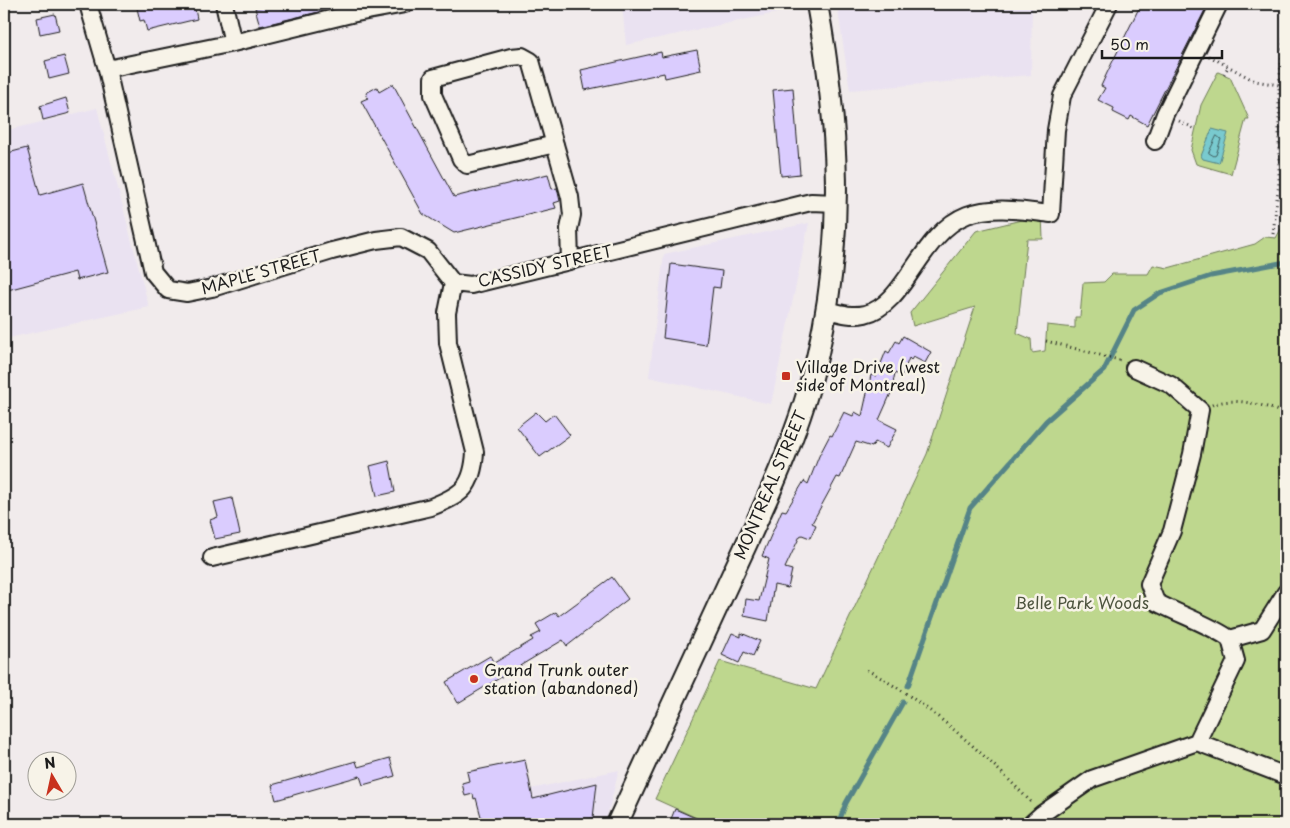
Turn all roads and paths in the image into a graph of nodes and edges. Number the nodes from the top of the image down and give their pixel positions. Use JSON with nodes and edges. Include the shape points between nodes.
{"nodes":[{"id":1,"x":88,"y":4,"type":"edge"},
{"id":2,"x":224,"y":4,"type":"edge"},
{"id":3,"x":405,"y":4,"type":"edge"},
{"id":4,"x":817,"y":4,"type":"edge"},
{"id":5,"x":1109,"y":4,"type":"edge"},
{"id":6,"x":1219,"y":4,"type":"edge"},
{"id":7,"x":350,"y":9,"type":"edge"},
{"id":8,"x":1286,"y":21,"type":"edge"},
{"id":9,"x":233,"y":43,"type":"junction"},
{"id":10,"x":1218,"y":61,"type":"dead end"},
{"id":11,"x":1228,"y":67,"type":"junction"},
{"id":12,"x":107,"y":69,"type":"junction"},
{"id":13,"x":1224,"y":74,"type":"dead end"},
{"id":14,"x":1279,"y":85,"type":"junction"},
{"id":15,"x":1155,"y":141,"type":"dead end"},
{"id":16,"x":555,"y":144,"type":"junction"},
{"id":17,"x":837,"y":203,"type":"junction"},
{"id":18,"x":1273,"y":234,"type":"dead end"},
{"id":19,"x":570,"y":261,"type":"junction"},
{"id":20,"x":453,"y":282,"type":"junction"},
{"id":21,"x":827,"y":310,"type":"junction"},
{"id":22,"x":1046,"y":341,"type":"dead end"},
{"id":23,"x":1134,"y":368,"type":"joint"},
{"id":24,"x":1200,"y":410,"type":"junction"},
{"id":25,"x":1286,"y":415,"type":"edge"},
{"id":26,"x":212,"y":558,"type":"dead end"},
{"id":27,"x":1286,"y":592,"type":"edge"},
{"id":28,"x":1262,"y":630,"type":"junction"},
{"id":29,"x":1230,"y":639,"type":"junction"},
{"id":30,"x":1236,"y":661,"type":"junction"},
{"id":31,"x":867,"y":670,"type":"dead end"},
{"id":32,"x":1197,"y":742,"type":"junction"},
{"id":33,"x":1286,"y":776,"type":"edge"},
{"id":34,"x":1037,"y":819,"type":"edge"},
{"id":35,"x":617,"y":824,"type":"edge"}],
"edges":[{"from":1,"to":12,"type":"street","name":"MAPLE STREET"},
{"from":2,"to":9,"type":"street"},
{"from":3,"to":7,"type":"street"},
{"from":4,"to":17,"type":"main road","name":"MONTREAL STREET","via":[[835,123]]},
{"from":5,"to":21,"type":"street","via":[[1062,96],[1056,130],[1051,214],[1003,210],[968,214],[942,230],[883,305],[866,314],[850,315]]},
{"from":6,"to":15,"type":"street"},
{"from":7,"to":9,"type":"street"},
{"from":8,"to":14,"type":"path"},
{"from":9,"to":12,"type":"street"},
{"from":10,"to":11,"type":"path"},
{"from":11,"to":13,"type":"path"},
{"from":11,"to":14,"type":"path","via":[[1255,81]]},
{"from":12,"to":20,"type":"street","name":"MAPLE STREET","via":[[153,272],[168,290],[187,293],[212,288],[332,251],[402,237],[428,251]]},
{"from":14,"to":18,"type":"path","via":[[1279,182]]},
{"from":16,"to":16,"type":"street","via":[[531,62],[522,56],[433,78],[433,95],[460,159],[467,165]]},
{"from":16,"to":19,"type":"street","via":[[570,197]]},
{"from":17,"to":19,"type":"street","name":"CASSIDY STREET","via":[[811,202]]},
{"from":17,"to":21,"type":"main road","name":"MONTREAL STREET"},
{"from":19,"to":20,"type":"street","name":"CASSIDY STREET","via":[[471,284]]},
{"from":20,"to":26,"type":"street","name":"CASSIDY STREET","via":[[447,313],[448,343],[475,452],[474,470],[467,484],[454,498],[431,507]]},
{"from":21,"to":35,"type":"main road","name":"MONTREAL STREET","via":[[804,407],[783,459]]},
{"from":22,"to":23,"type":"path","via":[[1122,360]]},
{"from":23,"to":24,"type":"street","via":[[1171,385]]},
{"from":24,"to":25,"type":"path","via":[[1218,402],[1253,402]]},
{"from":24,"to":29,"type":"street","via":[[1172,531],[1149,584],[1156,602]]},
{"from":27,"to":28,"type":"street"},
{"from":28,"to":29,"type":"street"},
{"from":28,"to":30,"type":"street"},
{"from":29,"to":30,"type":"street"},
{"from":30,"to":32,"type":"street"},
{"from":31,"to":34,"type":"path","via":[[926,706],[1006,777]]},
{"from":32,"to":33,"type":"street"},
{"from":32,"to":34,"type":"street","via":[[1092,779]]}]}
